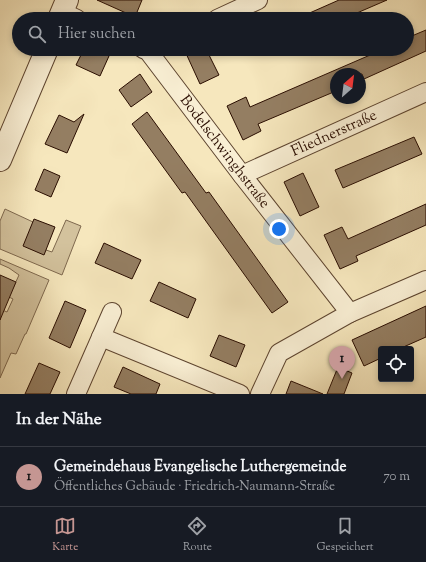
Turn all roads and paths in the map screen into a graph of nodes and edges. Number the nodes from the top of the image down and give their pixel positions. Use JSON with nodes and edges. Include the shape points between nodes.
{"nodes":[{"id":1,"x":258,"y":0,"type":"edge"},
{"id":2,"x":232,"y":12,"type":"edge"},
{"id":3,"x":44,"y":56,"type":"edge"},
{"id":4,"x":153,"y":56,"type":"edge"},
{"id":5,"x":426,"y":92,"type":"edge"},
{"id":6,"x":0,"y":160,"type":"edge"},
{"id":7,"x":242,"y":175,"type":"junction"},
{"id":8,"x":426,"y":280,"type":"edge"},
{"id":9,"x":112,"y":312,"type":"dead end"},
{"id":10,"x":350,"y":313,"type":"junction"},
{"id":11,"x":101,"y":337,"type":"junction"},
{"id":12,"x":76,"y":394,"type":"edge"},
{"id":13,"x":240,"y":394,"type":"edge"},
{"id":14,"x":260,"y":394,"type":"edge"}],
"edges":[{"from":1,"to":2,"type":"street"},
{"from":3,"to":6,"type":"street"},
{"from":4,"to":7,"type":"street","name":"Bodelschwinghstraße"},
{"from":5,"to":7,"type":"street","name":"Fliednerstraße"},
{"from":7,"to":10,"type":"street","name":"Bodelschwinghstraße"},
{"from":8,"to":10,"type":"street"},
{"from":9,"to":11,"type":"street"},
{"from":10,"to":14,"type":"street","via":[[279,353]]},
{"from":11,"to":12,"type":"street"},
{"from":11,"to":13,"type":"street"}]}
